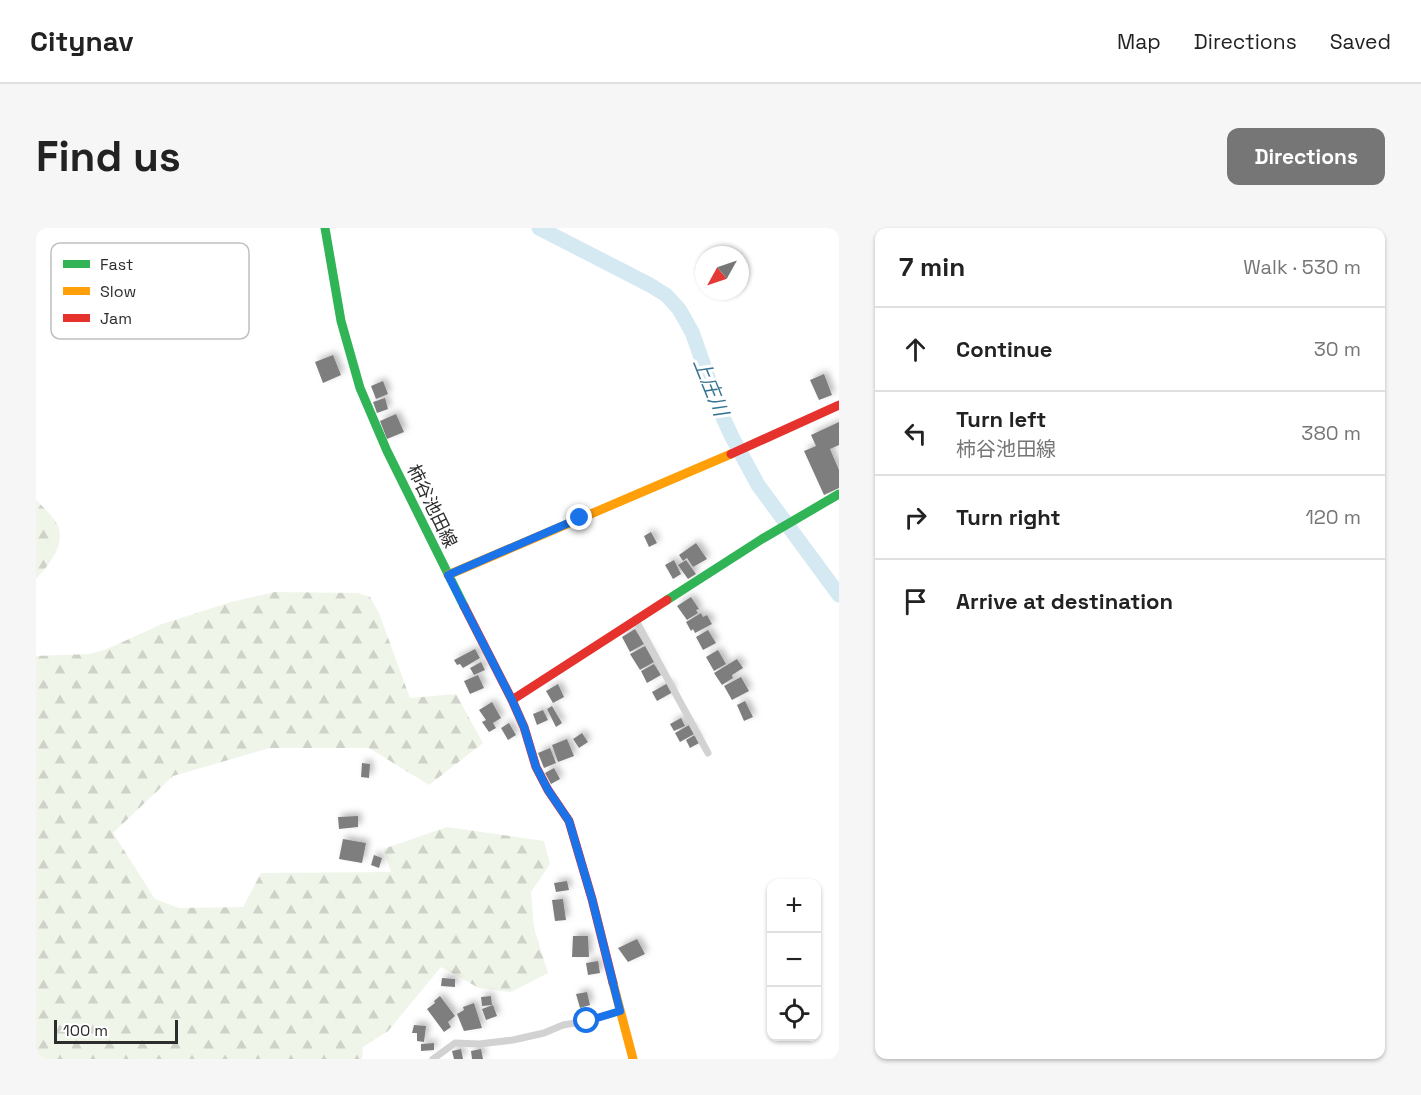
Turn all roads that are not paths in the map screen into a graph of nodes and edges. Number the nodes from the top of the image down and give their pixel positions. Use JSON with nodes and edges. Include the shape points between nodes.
{"nodes":[{"id":1,"x":325,"y":228,"type":"edge"},
{"id":2,"x":839,"y":405,"type":"edge"},
{"id":3,"x":839,"y":494,"type":"edge"},
{"id":4,"x":448,"y":575,"type":"junction"},
{"id":5,"x":635,"y":619,"type":"junction"},
{"id":6,"x":512,"y":700,"type":"junction"},
{"id":7,"x":708,"y":753,"type":"dead end"},
{"id":8,"x":620,"y":1011,"type":"junction"},
{"id":9,"x":433,"y":1059,"type":"edge"},
{"id":10,"x":633,"y":1059,"type":"edge"}],
"edges":[{"from":1,"to":4,"type":"main road","name":"柿谷池田線","via":[[333,290],[356,376],[399,477]]},
{"from":2,"to":4,"type":"main road"},
{"from":3,"to":5,"type":"main road"},
{"from":4,"to":6,"type":"main road","name":"柿谷池田線"},
{"from":5,"to":6,"type":"main road"},
{"from":5,"to":7,"type":"street"},
{"from":6,"to":8,"type":"main road","name":"柿谷池田線","via":[[536,767],[569,821]]},
{"from":8,"to":9,"type":"street","via":[[513,1040],[455,1043]]},
{"from":8,"to":10,"type":"main road","name":"柿谷池田線"}]}
